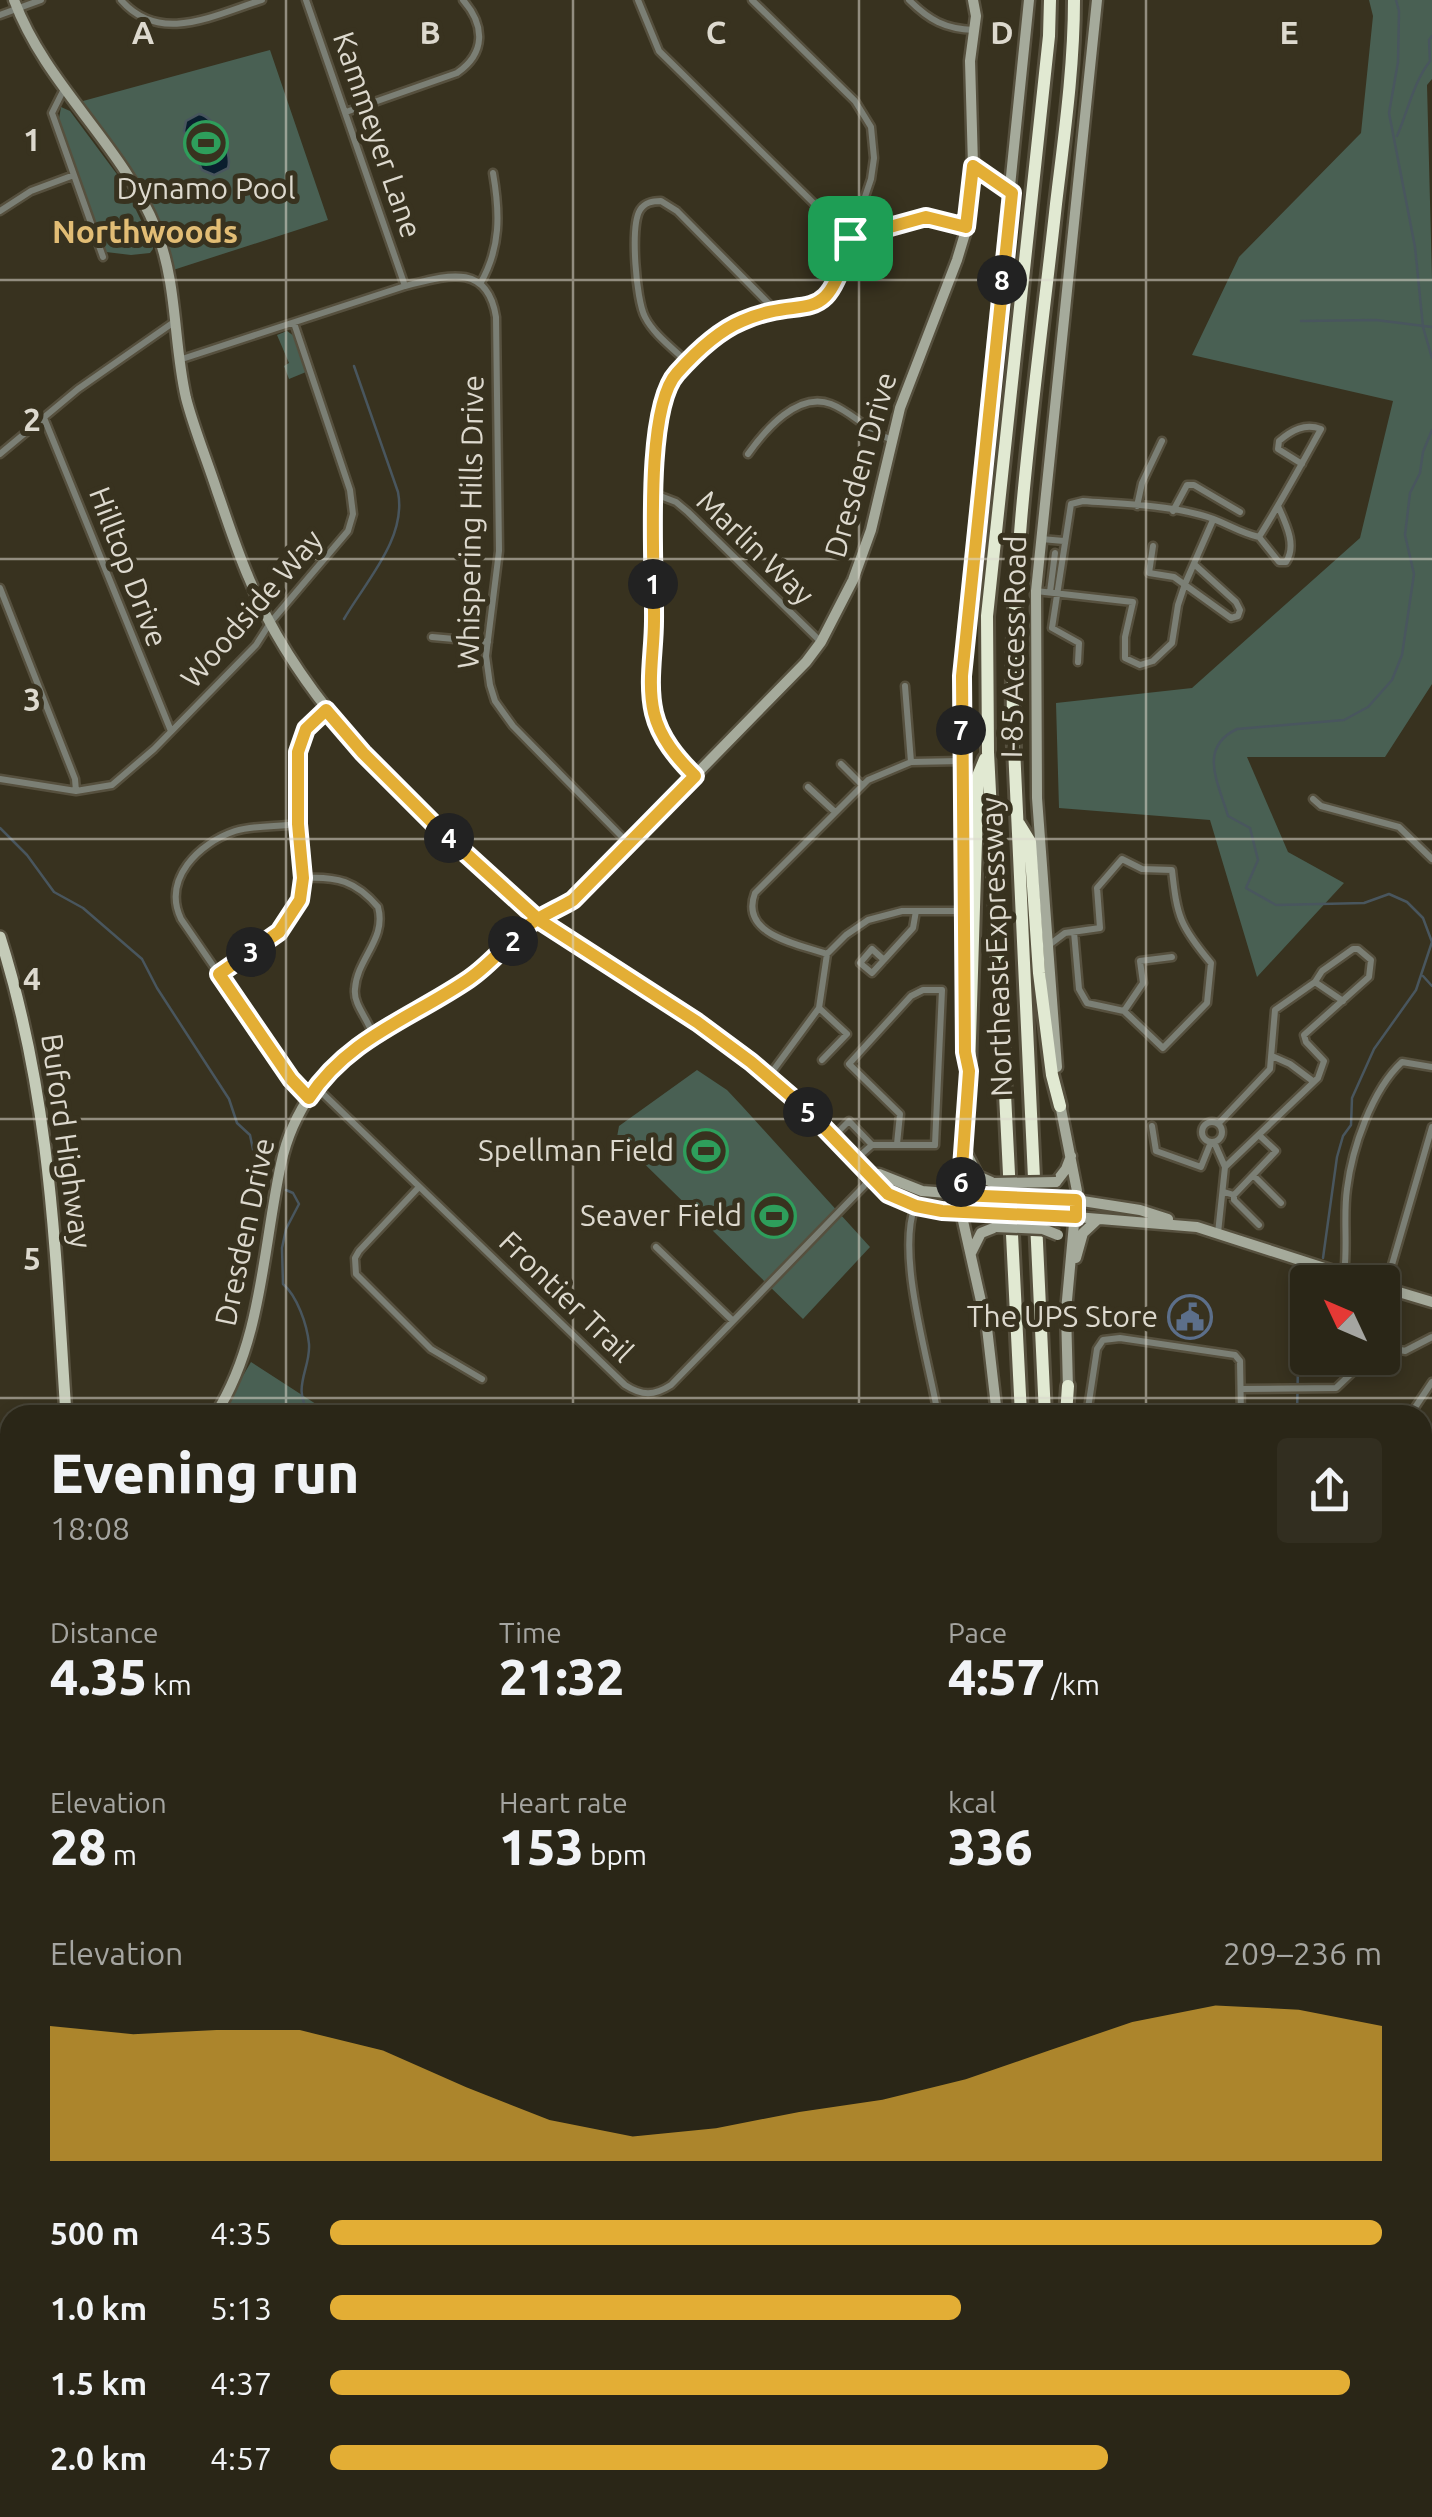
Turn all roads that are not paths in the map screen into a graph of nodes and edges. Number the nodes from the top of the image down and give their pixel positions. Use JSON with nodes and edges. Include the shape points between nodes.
{"nodes":[{"id":1,"x":41,"y":0,"type":"edge"},
{"id":2,"x":121,"y":0,"type":"edge"},
{"id":3,"x":262,"y":0,"type":"edge"},
{"id":4,"x":306,"y":0,"type":"edge"},
{"id":5,"x":463,"y":0,"type":"edge"},
{"id":6,"x":638,"y":0,"type":"edge"},
{"id":7,"x":752,"y":0,"type":"edge"},
{"id":8,"x":909,"y":0,"type":"edge"},
{"id":9,"x":973,"y":0,"type":"edge"},
{"id":10,"x":1029,"y":0,"type":"edge"},
{"id":11,"x":1050,"y":0,"type":"edge"},
{"id":12,"x":1074,"y":0,"type":"edge"},
{"id":13,"x":1097,"y":0,"type":"edge"},
{"id":14,"x":16,"y":5,"type":"edge"},
{"id":15,"x":0,"y":14,"type":"edge"},
{"id":16,"x":974,"y":30,"type":"junction"},
{"id":17,"x":64,"y":89,"type":"junction"},
{"id":18,"x":346,"y":112,"type":"junction"},
{"id":19,"x":973,"y":166,"type":"junction"},
{"id":20,"x":493,"y":173,"type":"dead end"},
{"id":21,"x":74,"y":175,"type":"junction"},
{"id":22,"x":1012,"y":193,"type":"junction"},
{"id":23,"x":0,"y":210,"type":"edge"},
{"id":24,"x":966,"y":227,"type":"junction"},
{"id":25,"x":850,"y":238,"type":"junction"},
{"id":26,"x":104,"y":257,"type":"dead end"},
{"id":27,"x":480,"y":284,"type":"junction"},
{"id":28,"x":405,"y":286,"type":"junction"},
{"id":29,"x":776,"y":312,"type":"junction"},
{"id":30,"x":178,"y":320,"type":"junction"},
{"id":31,"x":294,"y":324,"type":"junction"},
{"id":32,"x":182,"y":359,"type":"junction"},
{"id":33,"x":688,"y":363,"type":"junction"},
{"id":34,"x":44,"y":418,"type":"junction"},
{"id":35,"x":892,"y":440,"type":"junction"},
{"id":36,"x":1162,"y":442,"type":"dead end"},
{"id":37,"x":0,"y":454,"type":"edge"},
{"id":38,"x":748,"y":454,"type":"dead end"},
{"id":39,"x":1302,"y":464,"type":"junction"},
{"id":40,"x":654,"y":494,"type":"junction"},
{"id":41,"x":1137,"y":506,"type":"junction"},
{"id":42,"x":1278,"y":506,"type":"junction"},
{"id":43,"x":1173,"y":511,"type":"junction"},
{"id":44,"x":1240,"y":512,"type":"dead end"},
{"id":45,"x":1214,"y":520,"type":"junction"},
{"id":46,"x":1259,"y":537,"type":"junction"},
{"id":47,"x":1064,"y":541,"type":"junction"},
{"id":48,"x":1040,"y":545,"type":"junction"},
{"id":49,"x":1153,"y":546,"type":"dead end"},
{"id":50,"x":1058,"y":554,"type":"junction"},
{"id":51,"x":1194,"y":564,"type":"junction"},
{"id":52,"x":1185,"y":584,"type":"junction"},
{"id":53,"x":0,"y":588,"type":"edge"},
{"id":54,"x":1036,"y":592,"type":"junction"},
{"id":55,"x":1053,"y":592,"type":"junction"},
{"id":56,"x":270,"y":623,"type":"junction"},
{"id":57,"x":432,"y":637,"type":"dead end"},
{"id":58,"x":488,"y":642,"type":"junction"},
{"id":59,"x":820,"y":642,"type":"junction"},
{"id":60,"x":1078,"y":662,"type":"dead end"},
{"id":61,"x":906,"y":686,"type":"dead end"},
{"id":62,"x":326,"y":710,"type":"junction"},
{"id":63,"x":170,"y":731,"type":"junction"},
{"id":64,"x":988,"y":752,"type":"junction"},
{"id":65,"x":961,"y":761,"type":"junction"},
{"id":66,"x":911,"y":762,"type":"junction"},
{"id":67,"x":840,"y":764,"type":"dead end"},
{"id":68,"x":695,"y":776,"type":"junction"},
{"id":69,"x":0,"y":778,"type":"edge"},
{"id":70,"x":862,"y":785,"type":"junction"},
{"id":71,"x":808,"y":786,"type":"dead end"},
{"id":72,"x":76,"y":791,"type":"junction"},
{"id":73,"x":1313,"y":800,"type":"dead end"},
{"id":74,"x":835,"y":812,"type":"junction"},
{"id":75,"x":1017,"y":822,"type":"junction"},
{"id":76,"x":298,"y":824,"type":"junction"},
{"id":77,"x":630,"y":844,"type":"junction"},
{"id":78,"x":1432,"y":859,"type":"edge"},
{"id":79,"x":303,"y":878,"type":"junction"},
{"id":80,"x":916,"y":911,"type":"junction"},
{"id":81,"x":961,"y":911,"type":"junction"},
{"id":82,"x":539,"y":920,"type":"junction"},
{"id":83,"x":1046,"y":924,"type":"junction"},
{"id":84,"x":1070,"y":932,"type":"junction"},
{"id":85,"x":0,"y":938,"type":"edge"},
{"id":86,"x":1048,"y":946,"type":"junction"},
{"id":87,"x":827,"y":954,"type":"junction"},
{"id":88,"x":1172,"y":957,"type":"dead end"},
{"id":89,"x":884,"y":960,"type":"dead end"},
{"id":90,"x":219,"y":974,"type":"junction"},
{"id":91,"x":1315,"y":982,"type":"junction"},
{"id":92,"x":1343,"y":1001,"type":"junction"},
{"id":93,"x":820,"y":1008,"type":"junction"},
{"id":94,"x":1124,"y":1010,"type":"junction"},
{"id":95,"x":373,"y":1034,"type":"junction"},
{"id":96,"x":1272,"y":1056,"type":"junction"},
{"id":97,"x":822,"y":1060,"type":"dead end"},
{"id":98,"x":1432,"y":1067,"type":"edge"},
{"id":99,"x":969,"y":1071,"type":"junction"},
{"id":100,"x":769,"y":1076,"type":"junction"},
{"id":101,"x":1314,"y":1082,"type":"junction"},
{"id":102,"x":316,"y":1087,"type":"junction"},
{"id":103,"x":309,"y":1098,"type":"junction"},
{"id":104,"x":1060,"y":1106,"type":"junction"},
{"id":105,"x":1218,"y":1123,"type":"junction"},
{"id":106,"x":1152,"y":1126,"type":"dead end"},
{"id":107,"x":1432,"y":1127,"type":"edge"},
{"id":108,"x":1260,"y":1136,"type":"junction"},
{"id":109,"x":833,"y":1137,"type":"junction"},
{"id":110,"x":1213,"y":1142,"type":"junction"},
{"id":111,"x":872,"y":1144,"type":"junction"},
{"id":112,"x":898,"y":1144,"type":"junction"},
{"id":113,"x":964,"y":1147,"type":"junction"},
{"id":114,"x":1071,"y":1155,"type":"junction"},
{"id":115,"x":856,"y":1159,"type":"junction"},
{"id":116,"x":1225,"y":1168,"type":"junction"},
{"id":117,"x":872,"y":1174,"type":"junction"},
{"id":118,"x":1253,"y":1175,"type":"junction"},
{"id":119,"x":419,"y":1187,"type":"junction"},
{"id":120,"x":1224,"y":1192,"type":"junction"},
{"id":121,"x":960,"y":1195,"type":"junction"},
{"id":122,"x":1234,"y":1195,"type":"junction"},
{"id":123,"x":1076,"y":1200,"type":"junction"},
{"id":124,"x":1281,"y":1202,"type":"dead end"},
{"id":125,"x":916,"y":1206,"type":"junction"},
{"id":126,"x":961,"y":1212,"type":"junction"},
{"id":127,"x":1076,"y":1217,"type":"junction"},
{"id":128,"x":1098,"y":1219,"type":"junction"},
{"id":129,"x":1176,"y":1223,"type":"junction"},
{"id":130,"x":1258,"y":1225,"type":"dead end"},
{"id":131,"x":1218,"y":1233,"type":"junction"},
{"id":132,"x":656,"y":1247,"type":"dead end"},
{"id":133,"x":970,"y":1254,"type":"junction"},
{"id":134,"x":1069,"y":1256,"type":"junction"},
{"id":135,"x":1316,"y":1265,"type":"edge"},
{"id":136,"x":1344,"y":1265,"type":"edge"},
{"id":137,"x":1392,"y":1265,"type":"edge"},
{"id":138,"x":1069,"y":1273,"type":"junction"},
{"id":139,"x":1400,"y":1292,"type":"edge"},
{"id":140,"x":1432,"y":1302,"type":"edge"},
{"id":141,"x":732,"y":1320,"type":"junction"},
{"id":142,"x":1432,"y":1336,"type":"edge"},
{"id":143,"x":1400,"y":1351,"type":"edge"},
{"id":144,"x":1350,"y":1375,"type":"edge"},
{"id":145,"x":482,"y":1379,"type":"dead end"},
{"id":146,"x":1432,"y":1382,"type":"edge"},
{"id":147,"x":1068,"y":1386,"type":"joint"},
{"id":148,"x":1241,"y":1389,"type":"junction"},
{"id":149,"x":65,"y":1405,"type":"edge"},
{"id":150,"x":221,"y":1405,"type":"edge"},
{"id":151,"x":936,"y":1405,"type":"edge"},
{"id":152,"x":996,"y":1405,"type":"edge"},
{"id":153,"x":1021,"y":1405,"type":"edge"},
{"id":154,"x":1045,"y":1405,"type":"edge"},
{"id":155,"x":1069,"y":1405,"type":"edge"},
{"id":156,"x":1089,"y":1405,"type":"edge"},
{"id":157,"x":1241,"y":1405,"type":"edge"},
{"id":158,"x":1417,"y":1405,"type":"edge"}],
"edges":[{"from":1,"to":14,"type":"street"},
{"from":2,"to":3,"type":"street","via":[[148,22],[172,25]]},
{"from":4,"to":18,"type":"street","name":"Kammeyer Lane"},
{"from":5,"to":18,"type":"street","via":[[480,31],[468,66]]},
{"from":6,"to":25,"type":"street","via":[[658,51]]},
{"from":7,"to":25,"type":"street","via":[[856,101],[871,127],[871,179]]},
{"from":8,"to":16,"type":"street","via":[[934,22]]},
{"from":9,"to":16,"type":"street","name":"Dresden Drive"},
{"from":10,"to":22,"type":"street","name":"I-85 Access Road"},
{"from":11,"to":64,"type":"highway","name":"Northeast Expressway","via":[[987,616]]},
{"from":12,"to":75,"type":"highway","name":"Northeast Expressway","via":[[1016,561]]},
{"from":13,"to":48,"type":"street","name":"I-85 Access Road"},
{"from":14,"to":15,"type":"street"},
{"from":14,"to":17,"type":"street"},
{"from":16,"to":19,"type":"street","name":"Dresden Drive"},
{"from":17,"to":21,"type":"street","via":[[52,113]]},
{"from":17,"to":30,"type":"street","via":[[124,166],[149,212]]},
{"from":18,"to":28,"type":"street","name":"Kammeyer Lane"},
{"from":19,"to":22,"type":"street"},
{"from":19,"to":24,"type":"street","name":"Dresden Drive"},
{"from":20,"to":27,"type":"street","via":[[497,239]]},
{"from":21,"to":23,"type":"street"},
{"from":21,"to":26,"type":"street"},
{"from":22,"to":65,"type":"street","name":"I-85 Access Road","via":[[965,627]]},
{"from":24,"to":25,"type":"street","via":[[926,217]]},
{"from":24,"to":35,"type":"street","name":"Dresden Drive"},
{"from":25,"to":29,"type":"street","via":[[819,305]]},
{"from":27,"to":28,"type":"street","via":[[453,275]]},
{"from":27,"to":58,"type":"street","name":"Whispering Hills Drive","via":[[496,318],[499,551]]},
{"from":28,"to":31,"type":"street"},
{"from":29,"to":33,"type":"street","via":[[728,328]]},
{"from":29,"to":33,"type":"street","via":[[677,211],[661,201],[648,203],[636,222],[638,300],[652,328]]},
{"from":30,"to":32,"type":"street"},
{"from":30,"to":34,"type":"street"},
{"from":31,"to":32,"type":"street"},
{"from":31,"to":56,"type":"street","name":"Woodside Way","via":[[353,514],[340,544]]},
{"from":32,"to":56,"type":"street","via":[[191,417]]},
{"from":33,"to":40,"type":"street","via":[[674,376],[660,409]]},
{"from":34,"to":37,"type":"street"},
{"from":34,"to":63,"type":"street","name":"Hilltop Drive"},
{"from":35,"to":38,"type":"street","via":[[833,404],[806,403],[791,409]]},
{"from":35,"to":59,"type":"street","name":"Dresden Drive","via":[[865,548]]},
{"from":36,"to":41,"type":"street"},
{"from":39,"to":39,"type":"street","via":[[1278,449],[1279,441],[1310,425],[1321,429]]},
{"from":39,"to":42,"type":"street"},
{"from":40,"to":59,"type":"street","name":"Marlin Way","via":[[688,512]]},
{"from":40,"to":68,"type":"street","via":[[653,708],[666,742]]},
{"from":41,"to":43,"type":"street"},
{"from":41,"to":47,"type":"street","via":[[1071,504]]},
{"from":42,"to":46,"type":"street"},
{"from":42,"to":46,"type":"street","via":[[1292,547],[1286,562]]},
{"from":43,"to":44,"type":"street","via":[[1187,484]]},
{"from":43,"to":45,"type":"street"},
{"from":45,"to":46,"type":"street"},
{"from":45,"to":51,"type":"street"},
{"from":47,"to":48,"type":"street"},
{"from":47,"to":50,"type":"street"},
{"from":48,"to":50,"type":"street"},
{"from":48,"to":54,"type":"street","name":"I-85 Access Road"},
{"from":49,"to":52,"type":"street","via":[[1149,573]]},
{"from":50,"to":55,"type":"street"},
{"from":51,"to":52,"type":"street"},
{"from":51,"to":52,"type":"street","via":[[1236,602],[1238,616],[1231,618]]},
{"from":52,"to":55,"type":"street","via":[[1172,643],[1140,665],[1124,652],[1133,602]]},
{"from":53,"to":72,"type":"street"},
{"from":54,"to":55,"type":"street"},
{"from":54,"to":83,"type":"street","name":"I-85 Access Road","via":[[1037,798]]},
{"from":55,"to":60,"type":"street","via":[[1052,628],[1079,643]]},
{"from":56,"to":62,"type":"street"},
{"from":56,"to":63,"type":"street","name":"Woodside Way"},
{"from":57,"to":58,"type":"street"},
{"from":58,"to":77,"type":"street","name":"Whispering Hills Drive","via":[[490,685],[503,714]]},
{"from":59,"to":68,"type":"street","name":"Dresden Drive"},
{"from":61,"to":66,"type":"street"},
{"from":62,"to":76,"type":"street","via":[[300,739]]},
{"from":62,"to":82,"type":"street","via":[[440,830]]},
{"from":63,"to":72,"type":"street","name":"Woodside Way","via":[[112,785]]},
{"from":64,"to":99,"type":"highway","via":[[978,776]]},
{"from":64,"to":153,"type":"highway","name":"Northeast Expressway"},
{"from":65,"to":66,"type":"street"},
{"from":65,"to":81,"type":"street","name":"I-85 Access Road"},
{"from":66,"to":70,"type":"street"},
{"from":67,"to":70,"type":"street"},
{"from":68,"to":77,"type":"street","name":"Dresden Drive"},
{"from":69,"to":72,"type":"street","name":"Woodside Way"},
{"from":70,"to":74,"type":"street"},
{"from":71,"to":74,"type":"street"},
{"from":73,"to":78,"type":"street","via":[[1399,827]]},
{"from":74,"to":87,"type":"street","via":[[751,903],[759,925],[772,935]]},
{"from":75,"to":104,"type":"highway","via":[[1030,842]]},
{"from":75,"to":154,"type":"highway","name":"Northeast Expressway"},
{"from":76,"to":79,"type":"street"},
{"from":76,"to":90,"type":"street","via":[[222,836],[182,870],[176,909]]},
{"from":77,"to":82,"type":"street","name":"Dresden Drive","via":[[573,900]]},
{"from":79,"to":90,"type":"street","via":[[288,921]]},
{"from":79,"to":95,"type":"street","via":[[346,880],[378,906],[379,932],[354,987]]},
{"from":80,"to":81,"type":"street"},
{"from":80,"to":87,"type":"street","via":[[868,920]]},
{"from":80,"to":89,"type":"street","via":[[913,928]]},
{"from":81,"to":99,"type":"street","name":"I-85 Access Road"},
{"from":82,"to":95,"type":"street","name":"Dresden Drive","via":[[467,981]]},
{"from":82,"to":100,"type":"street"},
{"from":83,"to":84,"type":"street"},
{"from":83,"to":86,"type":"street","name":"I-85 Access Road"},
{"from":84,"to":86,"type":"street"},
{"from":84,"to":94,"type":"street","via":[[1087,1004]]},
{"from":84,"to":94,"type":"street","via":[[1100,928],[1097,888],[1122,859],[1142,869],[1172,870],[1177,914],[1211,963],[1207,1003],[1163,1048]]},
{"from":85,"to":149,"type":"main road","name":"Buford Highway","via":[[41,1109]]},
{"from":86,"to":104,"type":"street","name":"I-85 Access Road"},
{"from":87,"to":93,"type":"street"},
{"from":88,"to":94,"type":"street","via":[[1140,960],[1143,983]]},
{"from":90,"to":103,"type":"street"},
{"from":91,"to":92,"type":"street"},
{"from":91,"to":92,"type":"street","via":[[1358,949],[1371,960],[1372,971]]},
{"from":91,"to":96,"type":"street","via":[[1275,1010]]},
{"from":92,"to":101,"type":"street","via":[[1304,1035],[1324,1061]]},
{"from":93,"to":97,"type":"street","via":[[847,1034]]},
{"from":93,"to":100,"type":"street"},
{"from":95,"to":102,"type":"street","name":"Dresden Drive"},
{"from":96,"to":101,"type":"street"},
{"from":96,"to":105,"type":"street","via":[[1264,1076]]},
{"from":98,"to":136,"type":"street","via":[[1402,1062],[1372,1106],[1347,1188]]},
{"from":99,"to":113,"type":"street","name":"I-85 Access Road"},
{"from":100,"to":109,"type":"street"},
{"from":101,"to":108,"type":"street"},
{"from":102,"to":103,"type":"street","name":"Dresden Drive"},
{"from":102,"to":119,"type":"street","name":"Frontier Trail"},
{"from":103,"to":150,"type":"street","name":"Dresden Drive","via":[[281,1162],[248,1340]]},
{"from":104,"to":114,"type":"street","name":"I-85 Access Road"},
{"from":105,"to":110,"type":"street","via":[[1223,1133]]},
{"from":105,"to":110,"type":"street","via":[[1202,1130]]},
{"from":106,"to":110,"type":"street","via":[[1156,1151],[1201,1167]]},
{"from":107,"to":137,"type":"street"},
{"from":108,"to":116,"type":"street"},
{"from":108,"to":118,"type":"street","via":[[1276,1151]]},
{"from":109,"to":111,"type":"street","via":[[849,1121]]},
{"from":109,"to":115,"type":"street"},
{"from":110,"to":116,"type":"street"},
{"from":111,"to":112,"type":"street"},
{"from":111,"to":115,"type":"street"},
{"from":112,"to":112,"type":"street","via":[[935,1145],[942,990],[912,996],[849,1064],[900,1114]]},
{"from":113,"to":114,"type":"street","bridge":true,"via":[[978,1176],[994,1183],[1056,1182]]},
{"from":113,"to":121,"type":"street","name":"I-85 Access Road"},
{"from":114,"to":123,"type":"street","name":"I-85 Access Road"},
{"from":115,"to":117,"type":"street"},
{"from":116,"to":120,"type":"street"},
{"from":117,"to":121,"type":"street"},
{"from":117,"to":125,"type":"street","via":[[885,1191]]},
{"from":117,"to":141,"type":"street","name":"Frontier Trail"},
{"from":118,"to":122,"type":"street"},
{"from":118,"to":124,"type":"street"},
{"from":119,"to":141,"type":"street","name":"Frontier Trail","via":[[636,1392],[671,1384]]},
{"from":119,"to":145,"type":"street","via":[[355,1258],[356,1274],[432,1348]]},
{"from":120,"to":122,"type":"street"},
{"from":120,"to":131,"type":"street"},
{"from":121,"to":123,"type":"street","bridge":true},
{"from":121,"to":126,"type":"street","name":"I-85 Access Road"},
{"from":122,"to":130,"type":"street"},
{"from":123,"to":127,"type":"street","name":"I-85 Access Road"},
{"from":123,"to":129,"type":"street"},
{"from":125,"to":126,"type":"street"},
{"from":125,"to":151,"type":"street","via":[[909,1239],[912,1274]]},
{"from":126,"to":127,"type":"street","bridge":true},
{"from":126,"to":133,"type":"street","name":"I-85 Access Road"},
{"from":127,"to":128,"type":"street"},
{"from":127,"to":134,"type":"street","name":"I-85 Access Road"},
{"from":128,"to":129,"type":"street"},
{"from":128,"to":138,"type":"street","via":[[1083,1233]]},
{"from":129,"to":131,"type":"street"},
{"from":131,"to":135,"type":"street"},
{"from":132,"to":141,"type":"street"},
{"from":133,"to":134,"type":"street","bridge":true,"via":[[981,1233],[996,1227],[1058,1234]]},
{"from":133,"to":152,"type":"street","name":"I-85 Access Road"},
{"from":134,"to":138,"type":"street","name":"I-85 Access Road"},
{"from":138,"to":147,"type":"street","name":"I-85 Access Road"},
{"from":139,"to":140,"type":"street"},
{"from":142,"to":143,"type":"street"},
{"from":144,"to":148,"type":"street","via":[[1336,1388]]},
{"from":146,"to":158,"type":"street"},
{"from":147,"to":155,"type":"highway"},
{"from":148,"to":156,"type":"street","via":[[1235,1355],[1113,1338],[1097,1349]]},
{"from":148,"to":157,"type":"street"}]}
